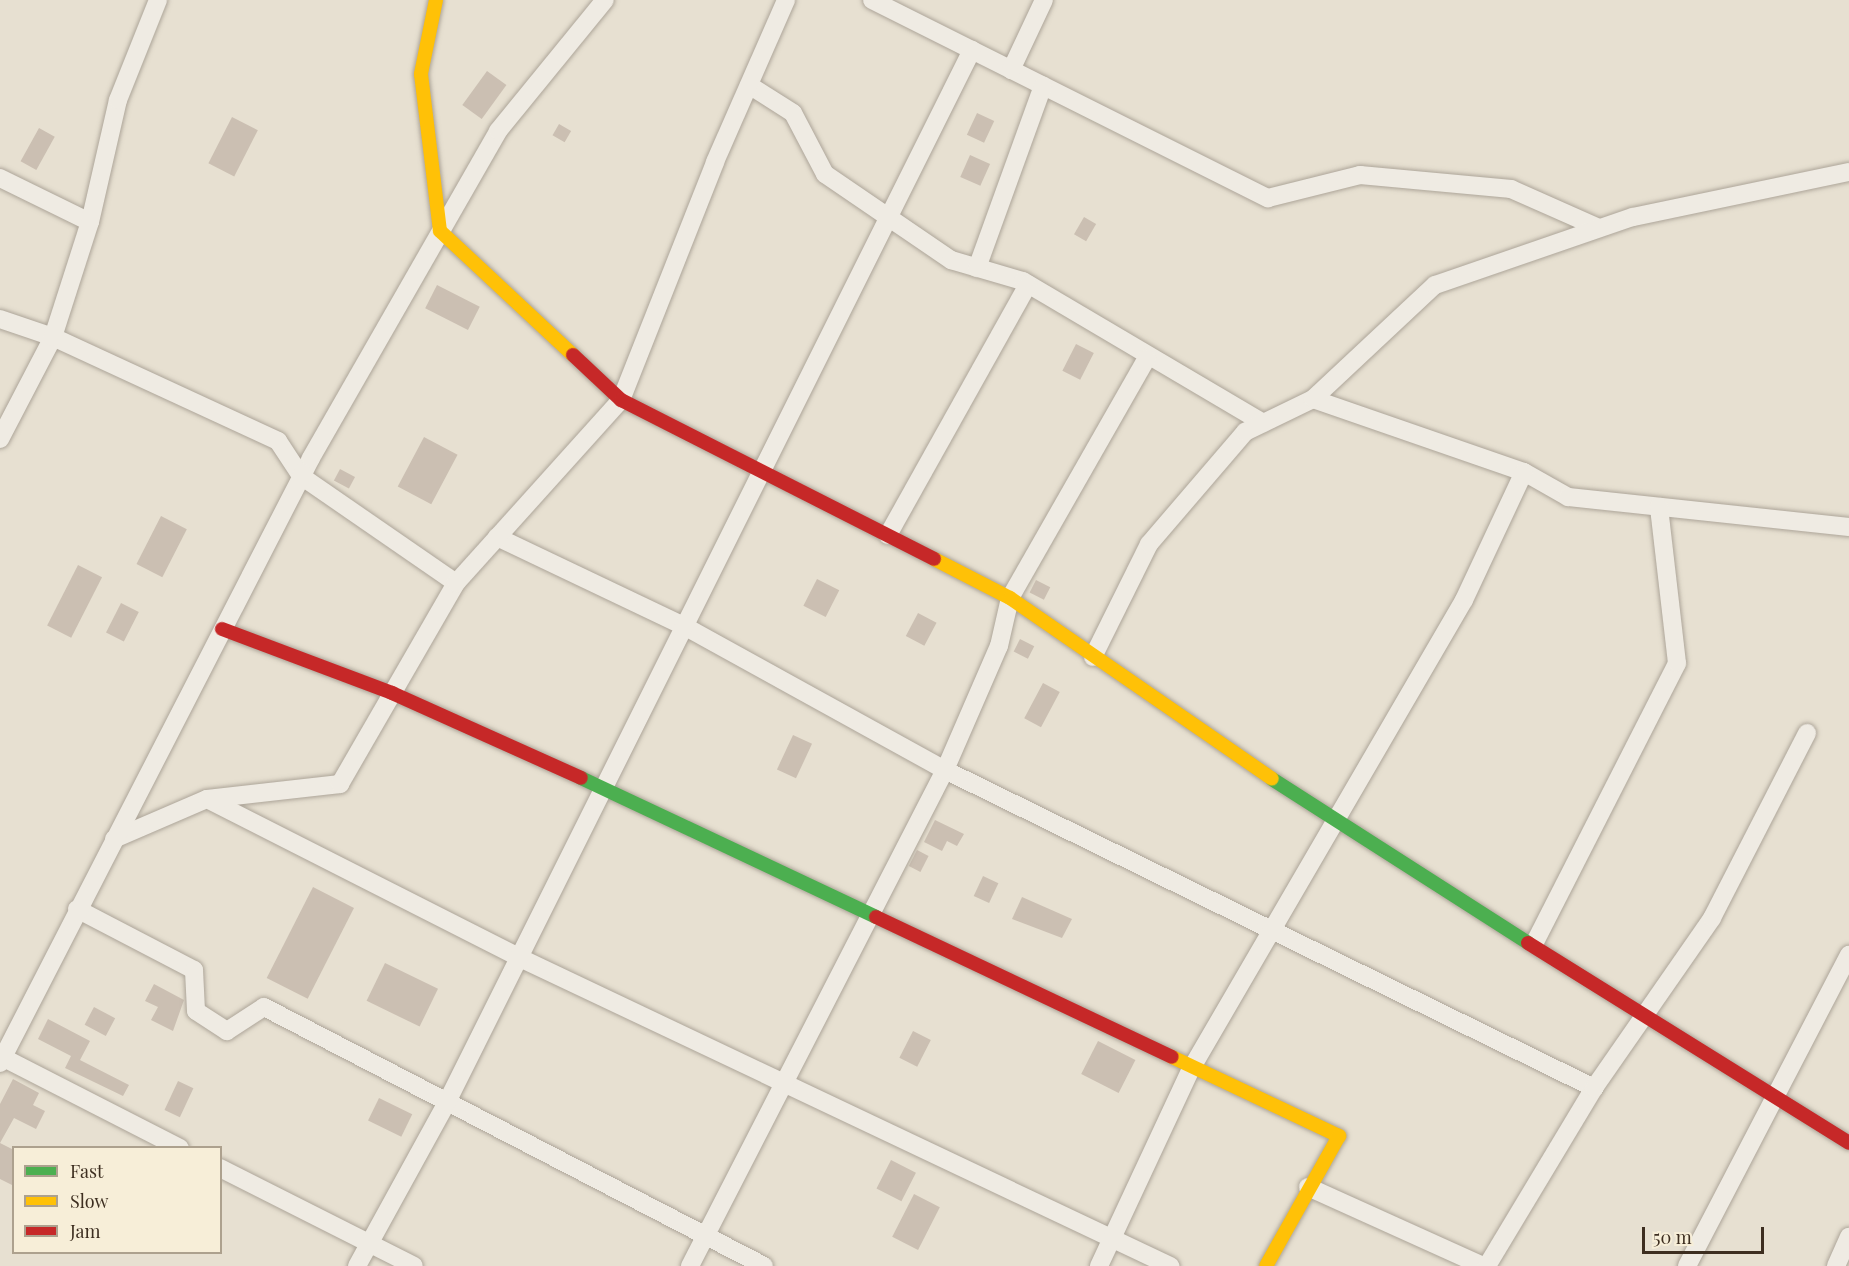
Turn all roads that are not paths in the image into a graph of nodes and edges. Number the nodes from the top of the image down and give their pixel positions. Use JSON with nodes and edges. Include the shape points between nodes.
{"nodes":[{"id":1,"x":158,"y":0,"type":"edge"},
{"id":2,"x":436,"y":0,"type":"edge"},
{"id":3,"x":605,"y":0,"type":"edge"},
{"id":4,"x":786,"y":0,"type":"edge"},
{"id":5,"x":872,"y":0,"type":"edge"},
{"id":6,"x":1044,"y":0,"type":"edge"},
{"id":7,"x":972,"y":50,"type":"junction"},
{"id":8,"x":1011,"y":70,"type":"junction"},
{"id":9,"x":748,"y":85,"type":"junction"},
{"id":10,"x":1043,"y":86,"type":"junction"},
{"id":11,"x":1849,"y":172,"type":"edge"},
{"id":12,"x":0,"y":178,"type":"edge"},
{"id":13,"x":888,"y":219,"type":"junction"},
{"id":14,"x":90,"y":222,"type":"junction"},
{"id":15,"x":1599,"y":228,"type":"junction"},
{"id":16,"x":440,"y":231,"type":"junction"},
{"id":17,"x":976,"y":268,"type":"junction"},
{"id":18,"x":1028,"y":285,"type":"junction"},
{"id":19,"x":0,"y":319,"type":"edge"},
{"id":20,"x":53,"y":337,"type":"junction"},
{"id":21,"x":1147,"y":358,"type":"junction"},
{"id":22,"x":1313,"y":399,"type":"junction"},
{"id":23,"x":621,"y":400,"type":"junction"},
{"id":24,"x":1263,"y":423,"type":"junction"},
{"id":25,"x":0,"y":439,"type":"edge"},
{"id":26,"x":762,"y":472,"type":"junction"},
{"id":27,"x":1524,"y":472,"type":"junction"},
{"id":28,"x":301,"y":476,"type":"junction"},
{"id":29,"x":1659,"y":507,"type":"junction"},
{"id":30,"x":1849,"y":527,"type":"edge"},
{"id":31,"x":888,"y":536,"type":"junction"},
{"id":32,"x":497,"y":537,"type":"junction"},
{"id":33,"x":456,"y":583,"type":"junction"},
{"id":34,"x":1010,"y":598,"type":"junction"},
{"id":35,"x":684,"y":626,"type":"junction"},
{"id":36,"x":222,"y":629,"type":"junction"},
{"id":37,"x":1093,"y":657,"type":"junction"},
{"id":38,"x":392,"y":693,"type":"junction"},
{"id":39,"x":1807,"y":733,"type":"dead end"},
{"id":40,"x":945,"y":770,"type":"junction"},
{"id":41,"x":605,"y":789,"type":"junction"},
{"id":42,"x":207,"y":799,"type":"junction"},
{"id":43,"x":1333,"y":821,"type":"junction"},
{"id":44,"x":114,"y":839,"type":"junction"},
{"id":45,"x":77,"y":909,"type":"junction"},
{"id":46,"x":870,"y":915,"type":"junction"},
{"id":47,"x":1270,"y":931,"type":"junction"},
{"id":48,"x":1534,"y":944,"type":"junction"},
{"id":49,"x":1849,"y":955,"type":"edge"},
{"id":50,"x":518,"y":957,"type":"junction"},
{"id":51,"x":1649,"y":1015,"type":"junction"},
{"id":52,"x":1,"y":1059,"type":"edge"},
{"id":53,"x":1191,"y":1069,"type":"junction"},
{"id":54,"x":785,"y":1079,"type":"junction"},
{"id":55,"x":1594,"y":1088,"type":"junction"},
{"id":56,"x":1778,"y":1098,"type":"junction"},
{"id":57,"x":447,"y":1102,"type":"junction"},
{"id":58,"x":1849,"y":1143,"type":"edge"},
{"id":59,"x":176,"y":1146,"type":"edge"},
{"id":60,"x":222,"y":1169,"type":"edge"},
{"id":61,"x":1308,"y":1187,"type":"junction"},
{"id":62,"x":705,"y":1237,"type":"junction"},
{"id":63,"x":1849,"y":1237,"type":"edge"},
{"id":64,"x":1112,"y":1240,"type":"junction"},
{"id":65,"x":369,"y":1243,"type":"junction"},
{"id":66,"x":357,"y":1266,"type":"edge"},
{"id":67,"x":414,"y":1266,"type":"edge"},
{"id":68,"x":690,"y":1266,"type":"edge"},
{"id":69,"x":764,"y":1266,"type":"edge"},
{"id":70,"x":1099,"y":1266,"type":"edge"},
{"id":71,"x":1170,"y":1266,"type":"edge"},
{"id":72,"x":1266,"y":1266,"type":"edge"},
{"id":73,"x":1485,"y":1266,"type":"edge"},
{"id":74,"x":1687,"y":1266,"type":"edge"},
{"id":75,"x":1836,"y":1266,"type":"edge"}],
"edges":[{"from":1,"to":14,"type":"street","via":[[118,100]]},
{"from":2,"to":16,"type":"street","via":[[421,74]]},
{"from":3,"to":16,"type":"street","via":[[498,130]]},
{"from":4,"to":9,"type":"street"},
{"from":5,"to":7,"type":"street"},
{"from":6,"to":8,"type":"street"},
{"from":7,"to":8,"type":"street"},
{"from":7,"to":13,"type":"street"},
{"from":8,"to":10,"type":"street"},
{"from":9,"to":13,"type":"street","via":[[793,112],[825,174]]},
{"from":9,"to":23,"type":"street"},
{"from":10,"to":15,"type":"street","via":[[1268,198],[1360,175],[1464,184],[1511,189]]},
{"from":10,"to":17,"type":"street"},
{"from":11,"to":15,"type":"street"},
{"from":12,"to":14,"type":"street"},
{"from":13,"to":17,"type":"street","via":[[951,260]]},
{"from":13,"to":26,"type":"street"},
{"from":14,"to":20,"type":"street"},
{"from":15,"to":22,"type":"street","via":[[1435,285]]},
{"from":16,"to":23,"type":"street"},
{"from":16,"to":28,"type":"street"},
{"from":17,"to":18,"type":"street"},
{"from":18,"to":21,"type":"street"},
{"from":18,"to":31,"type":"street"},
{"from":19,"to":20,"type":"street"},
{"from":20,"to":25,"type":"street"},
{"from":20,"to":28,"type":"street","via":[[278,441]]},
{"from":21,"to":24,"type":"street"},
{"from":21,"to":34,"type":"street"},
{"from":22,"to":24,"type":"street"},
{"from":22,"to":27,"type":"street"},
{"from":23,"to":26,"type":"street"},
{"from":23,"to":32,"type":"street"},
{"from":24,"to":37,"type":"street","via":[[1245,432],[1149,544]]},
{"from":26,"to":31,"type":"street"},
{"from":26,"to":35,"type":"street"},
{"from":27,"to":29,"type":"street","via":[[1568,497]]},
{"from":27,"to":43,"type":"street","via":[[1464,600]]},
{"from":28,"to":33,"type":"street"},
{"from":28,"to":36,"type":"street"},
{"from":29,"to":30,"type":"street"},
{"from":29,"to":48,"type":"street","via":[[1677,663]]},
{"from":31,"to":34,"type":"street"},
{"from":32,"to":33,"type":"street"},
{"from":32,"to":35,"type":"street"},
{"from":33,"to":38,"type":"street"},
{"from":34,"to":37,"type":"street"},
{"from":34,"to":40,"type":"street","via":[[999,646]]},
{"from":35,"to":40,"type":"street"},
{"from":35,"to":41,"type":"street"},
{"from":36,"to":38,"type":"street"},
{"from":36,"to":44,"type":"street"},
{"from":37,"to":43,"type":"street"},
{"from":38,"to":41,"type":"street"},
{"from":38,"to":42,"type":"street","via":[[340,784]]},
{"from":39,"to":51,"type":"street","via":[[1712,918]]},
{"from":40,"to":46,"type":"street"},
{"from":40,"to":47,"type":"street"},
{"from":41,"to":46,"type":"street"},
{"from":41,"to":50,"type":"street"},
{"from":42,"to":44,"type":"street"},
{"from":42,"to":50,"type":"street"},
{"from":43,"to":47,"type":"street"},
{"from":43,"to":48,"type":"street"},
{"from":44,"to":45,"type":"street"},
{"from":45,"to":52,"type":"street"},
{"from":45,"to":57,"type":"street","via":[[194,970],[196,1011],[226,1031],[264,1007]]},
{"from":46,"to":53,"type":"street"},
{"from":46,"to":54,"type":"street"},
{"from":47,"to":53,"type":"street"},
{"from":47,"to":55,"type":"street"},
{"from":48,"to":51,"type":"street"},
{"from":49,"to":56,"type":"street"},
{"from":50,"to":54,"type":"street"},
{"from":50,"to":57,"type":"street"},
{"from":51,"to":55,"type":"street"},
{"from":51,"to":56,"type":"street"},
{"from":52,"to":59,"type":"street"},
{"from":53,"to":61,"type":"street","via":[[1339,1136]]},
{"from":53,"to":64,"type":"street"},
{"from":54,"to":62,"type":"street"},
{"from":54,"to":64,"type":"street"},
{"from":55,"to":73,"type":"street"},
{"from":56,"to":58,"type":"street"},
{"from":56,"to":74,"type":"street"},
{"from":57,"to":62,"type":"street"},
{"from":57,"to":65,"type":"street"},
{"from":60,"to":65,"type":"street"},
{"from":61,"to":72,"type":"street"},
{"from":61,"to":73,"type":"street"},
{"from":62,"to":68,"type":"street"},
{"from":62,"to":69,"type":"street"},
{"from":63,"to":75,"type":"street"},
{"from":64,"to":70,"type":"street"},
{"from":64,"to":71,"type":"street"},
{"from":65,"to":66,"type":"street"},
{"from":65,"to":67,"type":"street"}]}
